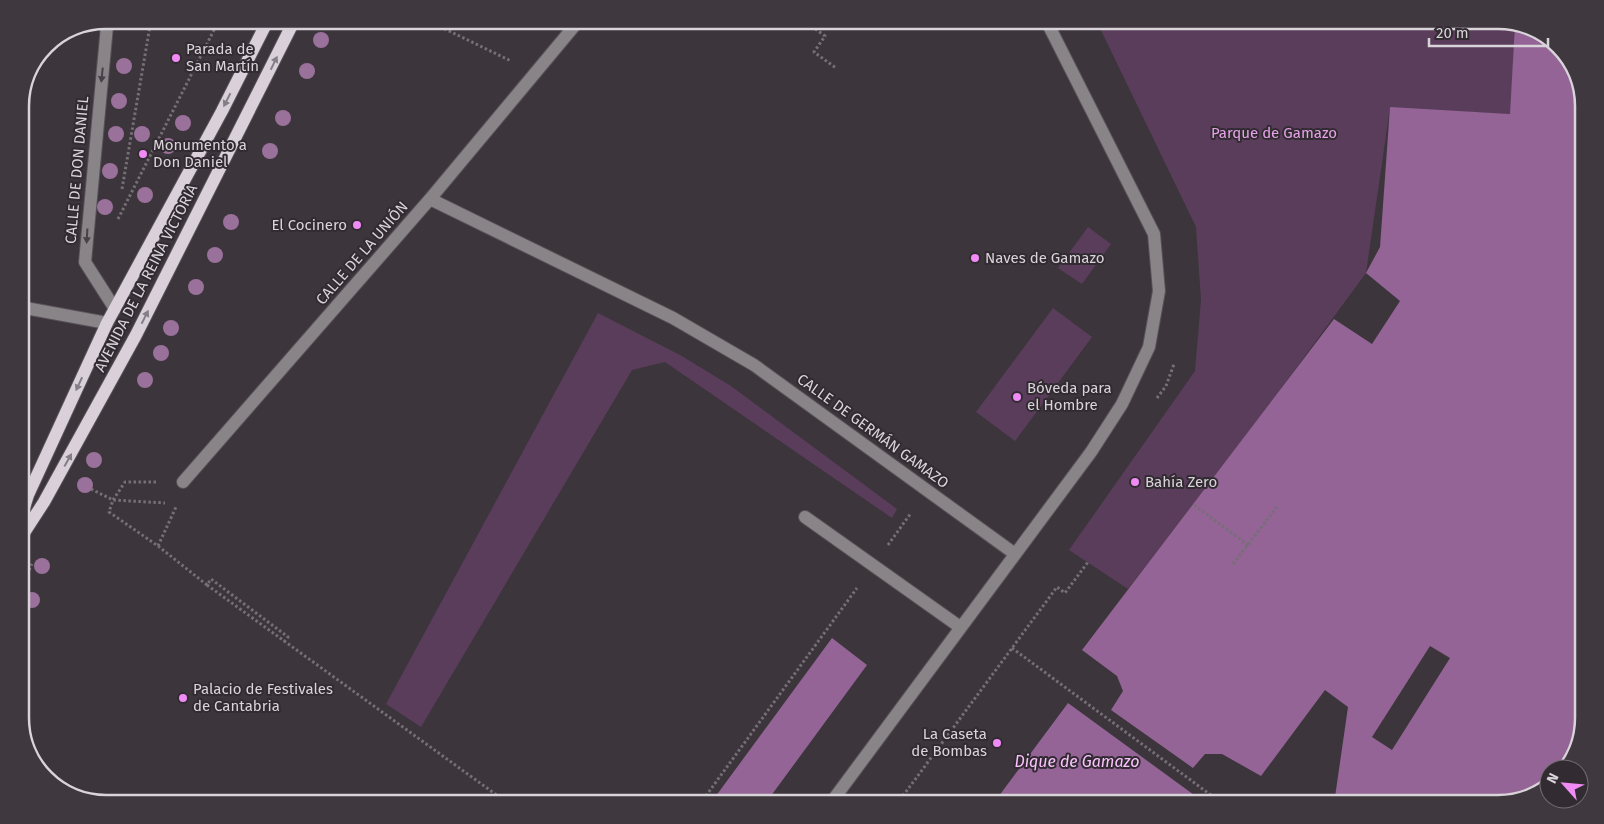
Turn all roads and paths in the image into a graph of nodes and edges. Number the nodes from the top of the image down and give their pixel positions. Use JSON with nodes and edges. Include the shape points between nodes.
{"nodes":[{"id":1,"x":107,"y":29,"type":"edge"},
{"id":2,"x":149,"y":29,"type":"edge"},
{"id":3,"x":214,"y":29,"type":"edge"},
{"id":4,"x":263,"y":29,"type":"edge"},
{"id":5,"x":290,"y":29,"type":"edge"},
{"id":6,"x":445,"y":29,"type":"edge"},
{"id":7,"x":572,"y":29,"type":"edge"},
{"id":8,"x":815,"y":29,"type":"edge"},
{"id":9,"x":1051,"y":29,"type":"edge"},
{"id":10,"x":836,"y":68,"type":"dead end"},
{"id":11,"x":536,"y":74,"type":"junction"},
{"id":12,"x":121,"y":196,"type":"dead end"},
{"id":13,"x":430,"y":200,"type":"junction"},
{"id":14,"x":119,"y":206,"type":"dead end"},
{"id":15,"x":29,"y":309,"type":"edge"},
{"id":16,"x":115,"y":309,"type":"junction"},
{"id":17,"x":107,"y":323,"type":"junction"},
{"id":18,"x":1174,"y":361,"type":"dead end"},
{"id":19,"x":1154,"y":402,"type":"dead end"},
{"id":20,"x":125,"y":482,"type":"dead end"},
{"id":21,"x":183,"y":482,"type":"dead end"},
{"id":22,"x":91,"y":489,"type":"dead end"},
{"id":23,"x":927,"y":492,"type":"junction"},
{"id":24,"x":29,"y":493,"type":"edge"},
{"id":25,"x":112,"y":500,"type":"junction"},
{"id":26,"x":1194,"y":505,"type":"dead end"},
{"id":27,"x":1277,"y":507,"type":"dead end"},
{"id":28,"x":805,"y":517,"type":"dead end"},
{"id":29,"x":29,"y":526,"type":"edge"},
{"id":30,"x":1248,"y":545,"type":"junction"},
{"id":31,"x":158,"y":546,"type":"junction"},
{"id":32,"x":1016,"y":554,"type":"junction"},
{"id":33,"x":1088,"y":562,"type":"dead end"},
{"id":34,"x":1233,"y":564,"type":"dead end"},
{"id":35,"x":873,"y":566,"type":"junction"},
{"id":36,"x":207,"y":585,"type":"junction"},
{"id":37,"x":960,"y":627,"type":"junction"},
{"id":38,"x":284,"y":642,"type":"junction"},
{"id":39,"x":1012,"y":648,"type":"junction"},
{"id":40,"x":496,"y":795,"type":"edge"},
{"id":41,"x":707,"y":795,"type":"edge"},
{"id":42,"x":837,"y":795,"type":"edge"},
{"id":43,"x":904,"y":795,"type":"edge"},
{"id":44,"x":1211,"y":795,"type":"edge"}],
"edges":[{"from":1,"to":16,"type":"street","name":"CALLE DE DON DANIEL","one_way":true,"via":[[86,262]]},
{"from":2,"to":12,"type":"path"},
{"from":3,"to":14,"type":"path","via":[[116,224]]},
{"from":4,"to":16,"type":"main road","name":"AVENIDA DE LA REINA VICTORIA","one_way":true},
{"from":29,"to":5,"type":"main road","name":"AVENIDA DE LA REINA VICTORIA","one_way":true,"via":[[136,335]]},
{"from":6,"to":11,"type":"path"},
{"from":7,"to":11,"type":"street","name":"CALLE DE LA UNIÓN"},
{"from":8,"to":10,"type":"path","via":[[825,36],[814,52]]},
{"from":9,"to":32,"type":"street","via":[[1154,234],[1159,291],[1148,347],[1122,404]]},
{"from":11,"to":13,"type":"street","name":"CALLE DE LA UNIÓN"},
{"from":13,"to":21,"type":"street","name":"CALLE DE LA UNIÓN"},
{"from":13,"to":23,"type":"street","name":"CALLE DE GERMÁN GAMAZO","via":[[702,333],[754,365]]},
{"from":15,"to":17,"type":"street"},
{"from":16,"to":17,"type":"main road","name":"AVENIDA DE LA REINA VICTORIA"},
{"from":17,"to":24,"type":"main road","name":"AVENIDA DE LA REINA VICTORIA","one_way":true},
{"from":18,"to":19,"type":"path","via":[[1166,386]]},
{"from":20,"to":25,"type":"path"},
{"from":22,"to":25,"type":"path"},
{"from":23,"to":32,"type":"street","name":"CALLE DE GERMÁN GAMAZO"},
{"from":23,"to":35,"type":"path"},
{"from":25,"to":31,"type":"path","via":[[109,512]]},
{"from":25,"to":31,"type":"path","via":[[177,504]]},
{"from":26,"to":30,"type":"path"},
{"from":27,"to":30,"type":"path"},
{"from":28,"to":35,"type":"street"},
{"from":30,"to":34,"type":"path"},
{"from":31,"to":36,"type":"path"},
{"from":32,"to":37,"type":"street"},
{"from":33,"to":39,"type":"path","via":[[1065,592],[1057,587]]},
{"from":35,"to":37,"type":"street"},
{"from":35,"to":41,"type":"path"},
{"from":36,"to":38,"type":"path"},
{"from":36,"to":38,"type":"path","via":[[211,579],[288,637]]},
{"from":37,"to":42,"type":"street"},
{"from":38,"to":40,"type":"path"},
{"from":39,"to":43,"type":"path"},
{"from":39,"to":44,"type":"path"}]}
